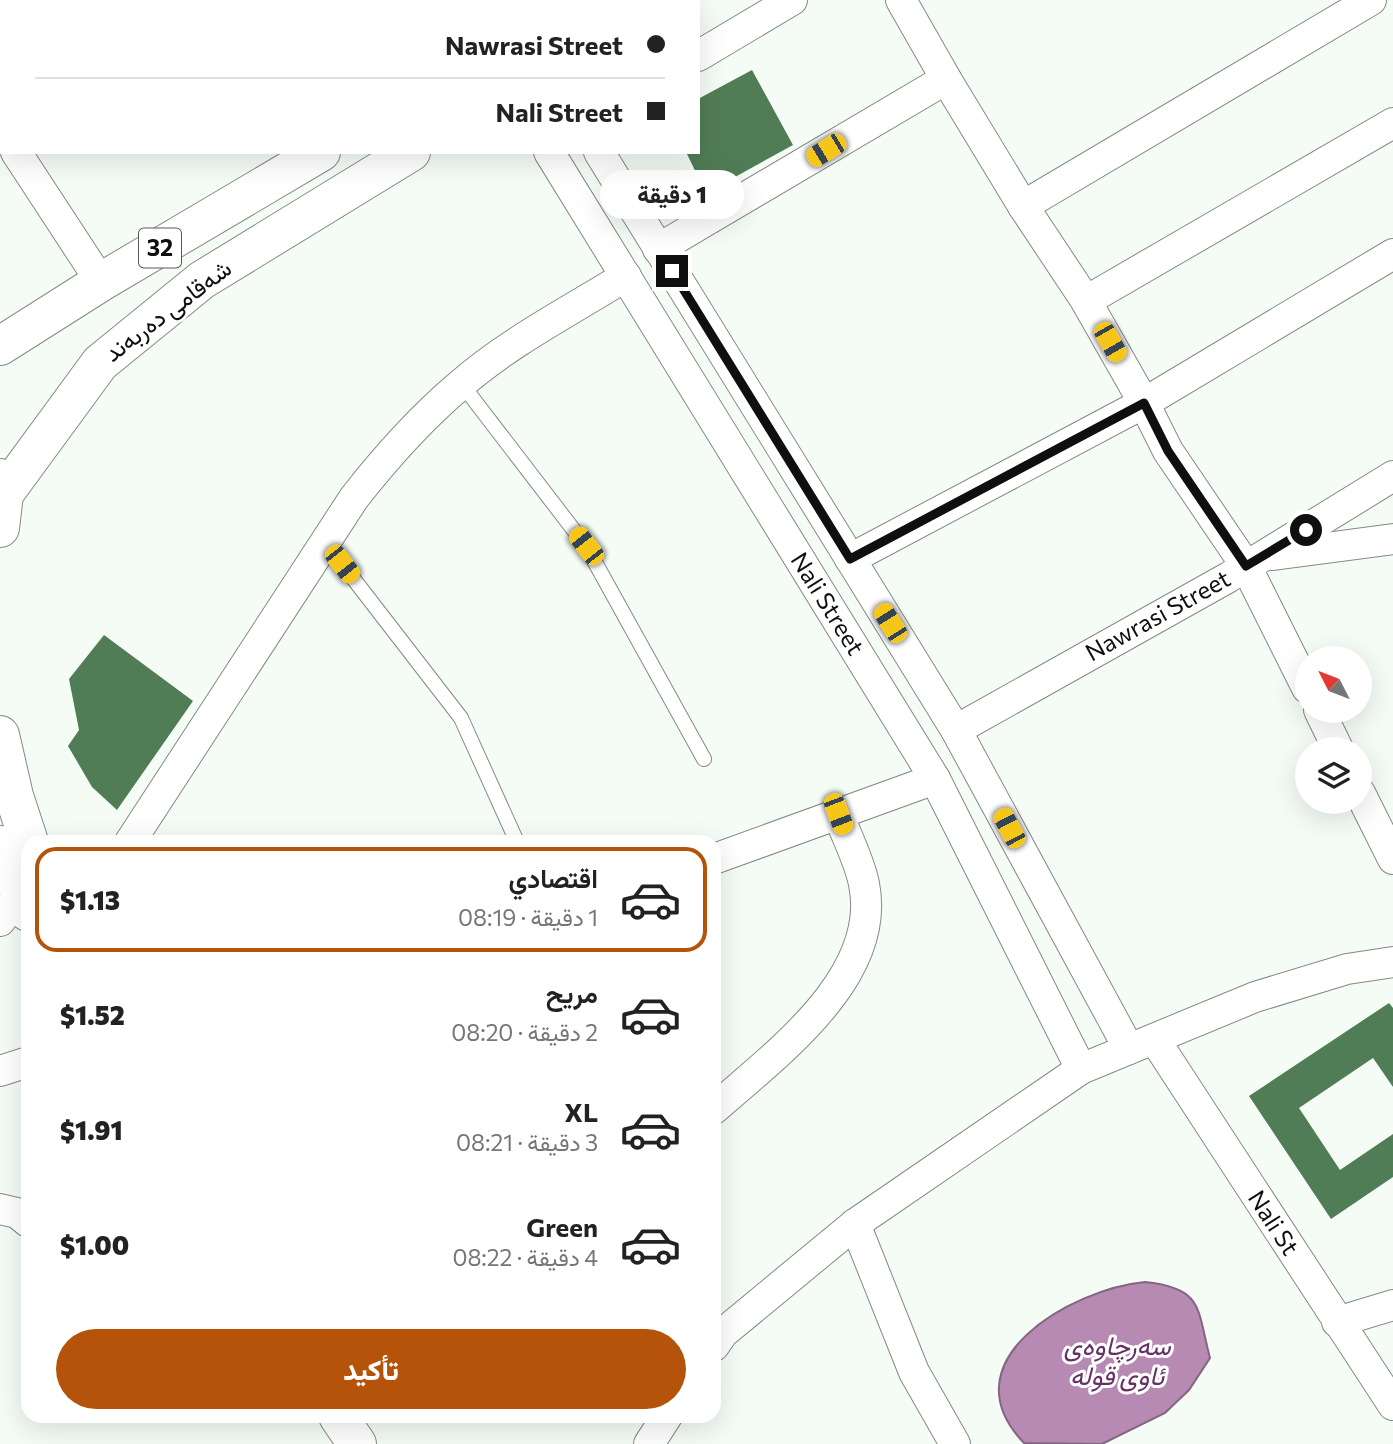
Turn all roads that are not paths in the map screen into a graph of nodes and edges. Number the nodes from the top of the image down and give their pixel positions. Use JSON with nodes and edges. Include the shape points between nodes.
{"nodes":[{"id":1,"x":792,"y":0,"type":"edge"},
{"id":2,"x":901,"y":0,"type":"edge"},
{"id":3,"x":1371,"y":0,"type":"edge"},
{"id":4,"x":700,"y":55,"type":"edge"},
{"id":5,"x":946,"y":79,"type":"junction"},
{"id":6,"x":1393,"y":123,"type":"edge"},
{"id":7,"x":17,"y":154,"type":"edge"},
{"id":8,"x":318,"y":154,"type":"edge"},
{"id":9,"x":408,"y":154,"type":"edge"},
{"id":10,"x":550,"y":154,"type":"edge"},
{"id":11,"x":600,"y":154,"type":"edge"},
{"id":12,"x":1023,"y":206,"type":"junction"},
{"id":13,"x":658,"y":249,"type":"junction"},
{"id":14,"x":1393,"y":254,"type":"edge"},
{"id":15,"x":626,"y":276,"type":"junction"},
{"id":16,"x":101,"y":282,"type":"junction"},
{"id":17,"x":1086,"y":301,"type":"junction"},
{"id":18,"x":0,"y":346,"type":"edge"},
{"id":19,"x":461,"y":383,"type":"junction"},
{"id":20,"x":1144,"y":403,"type":"junction"},
{"id":21,"x":1393,"y":476,"type":"edge"},
{"id":22,"x":1,"y":500,"type":"edge"},
{"id":23,"x":1393,"y":539,"type":"edge"},
{"id":24,"x":325,"y":542,"type":"junction"},
{"id":25,"x":850,"y":559,"type":"junction"},
{"id":26,"x":1254,"y":561,"type":"junction"},
{"id":27,"x":1295,"y":659,"type":"edge"},
{"id":28,"x":956,"y":730,"type":"junction"},
{"id":29,"x":0,"y":735,"type":"edge"},
{"id":30,"x":704,"y":759,"type":"dead end"},
{"id":31,"x":935,"y":779,"type":"junction"},
{"id":32,"x":838,"y":814,"type":"junction"},
{"id":33,"x":1370,"y":814,"type":"edge"},
{"id":34,"x":27,"y":835,"type":"edge"},
{"id":35,"x":135,"y":835,"type":"edge"},
{"id":36,"x":514,"y":835,"type":"edge"},
{"id":37,"x":0,"y":845,"type":"edge"},
{"id":38,"x":721,"y":856,"type":"edge"},
{"id":39,"x":1393,"y":859,"type":"edge"},
{"id":40,"x":16,"y":909,"type":"edge"},
{"id":41,"x":1393,"y":962,"type":"edge"},
{"id":42,"x":1142,"y":1044,"type":"junction"},
{"id":43,"x":21,"y":1064,"type":"edge"},
{"id":44,"x":1081,"y":1069,"type":"junction"},
{"id":45,"x":0,"y":1071,"type":"edge"},
{"id":46,"x":721,"y":1103,"type":"edge"},
{"id":47,"x":0,"y":1209,"type":"edge"},
{"id":48,"x":21,"y":1217,"type":"edge"},
{"id":49,"x":855,"y":1224,"type":"junction"},
{"id":50,"x":1393,"y":1305,"type":"edge"},
{"id":51,"x":1337,"y":1322,"type":"junction"},
{"id":52,"x":721,"y":1336,"type":"edge"},
{"id":53,"x":1393,"y":1405,"type":"edge"},
{"id":54,"x":343,"y":1423,"type":"edge"},
{"id":55,"x":372,"y":1423,"type":"edge"},
{"id":56,"x":662,"y":1423,"type":"edge"},
{"id":57,"x":358,"y":1444,"type":"edge"},
{"id":58,"x":386,"y":1444,"type":"edge"},
{"id":59,"x":649,"y":1444,"type":"edge"},
{"id":60,"x":955,"y":1444,"type":"edge"}],
"edges":[{"from":1,"to":4,"type":"street"},
{"from":2,"to":5,"type":"street"},
{"from":3,"to":12,"type":"street"},
{"from":5,"to":12,"type":"street"},
{"from":5,"to":13,"type":"street"},
{"from":6,"to":17,"type":"street"},
{"from":7,"to":16,"type":"street"},
{"from":8,"to":16,"type":"highway","name":"شەقامی دەربەند","number":"32"},
{"from":9,"to":22,"type":"highway","name":"شەقامی دەربەند","number":"32","via":[[202,280],[100,363]]},
{"from":10,"to":15,"type":"street","name":"Nali Street"},
{"from":11,"to":13,"type":"street","name":"Nali Street"},
{"from":12,"to":17,"type":"street"},
{"from":13,"to":25,"type":"street","name":"Nali Street"},
{"from":14,"to":20,"type":"street"},
{"from":15,"to":19,"type":"street"},
{"from":15,"to":31,"type":"street","name":"Nali Street"},
{"from":16,"to":18,"type":"highway","name":"شەقامی دەربەند","number":"32"},
{"from":17,"to":20,"type":"street"},
{"from":19,"to":24,"type":"street","via":[[386,457]]},
{"from":19,"to":30,"type":"lane","via":[[586,546]]},
{"from":20,"to":25,"type":"street"},
{"from":20,"to":26,"type":"street","via":[[1168,451]]},
{"from":21,"to":26,"type":"street","name":"Nawrasi Street"},
{"from":23,"to":26,"type":"street"},
{"from":24,"to":35,"type":"street"},
{"from":24,"to":36,"type":"lane","via":[[461,718]]},
{"from":25,"to":28,"type":"street","name":"Nali Street"},
{"from":26,"to":27,"type":"street"},
{"from":26,"to":28,"type":"street","name":"Nawrasi Street"},
{"from":28,"to":42,"type":"street","name":"Nali Street"},
{"from":29,"to":34,"type":"highway"},
{"from":31,"to":32,"type":"street"},
{"from":31,"to":44,"type":"street","name":"Nali Street"},
{"from":32,"to":38,"type":"street"},
{"from":32,"to":46,"type":"street","via":[[864,884],[865,932],[843,981],[802,1031]]},
{"from":33,"to":39,"type":"street"},
{"from":37,"to":40,"type":"highway"},
{"from":41,"to":42,"type":"street","via":[[1348,969],[1255,997]]},
{"from":42,"to":44,"type":"street"},
{"from":42,"to":51,"type":"street","name":"Nali St"},
{"from":43,"to":45,"type":"street"},
{"from":44,"to":49,"type":"street"},
{"from":47,"to":48,"type":"street"},
{"from":49,"to":52,"type":"street"},
{"from":49,"to":60,"type":"street","via":[[914,1372]]},
{"from":50,"to":51,"type":"street"},
{"from":51,"to":53,"type":"street","name":"Nali St"},
{"from":54,"to":57,"type":"highway"},
{"from":55,"to":58,"type":"highway"},
{"from":56,"to":59,"type":"street"}]}
